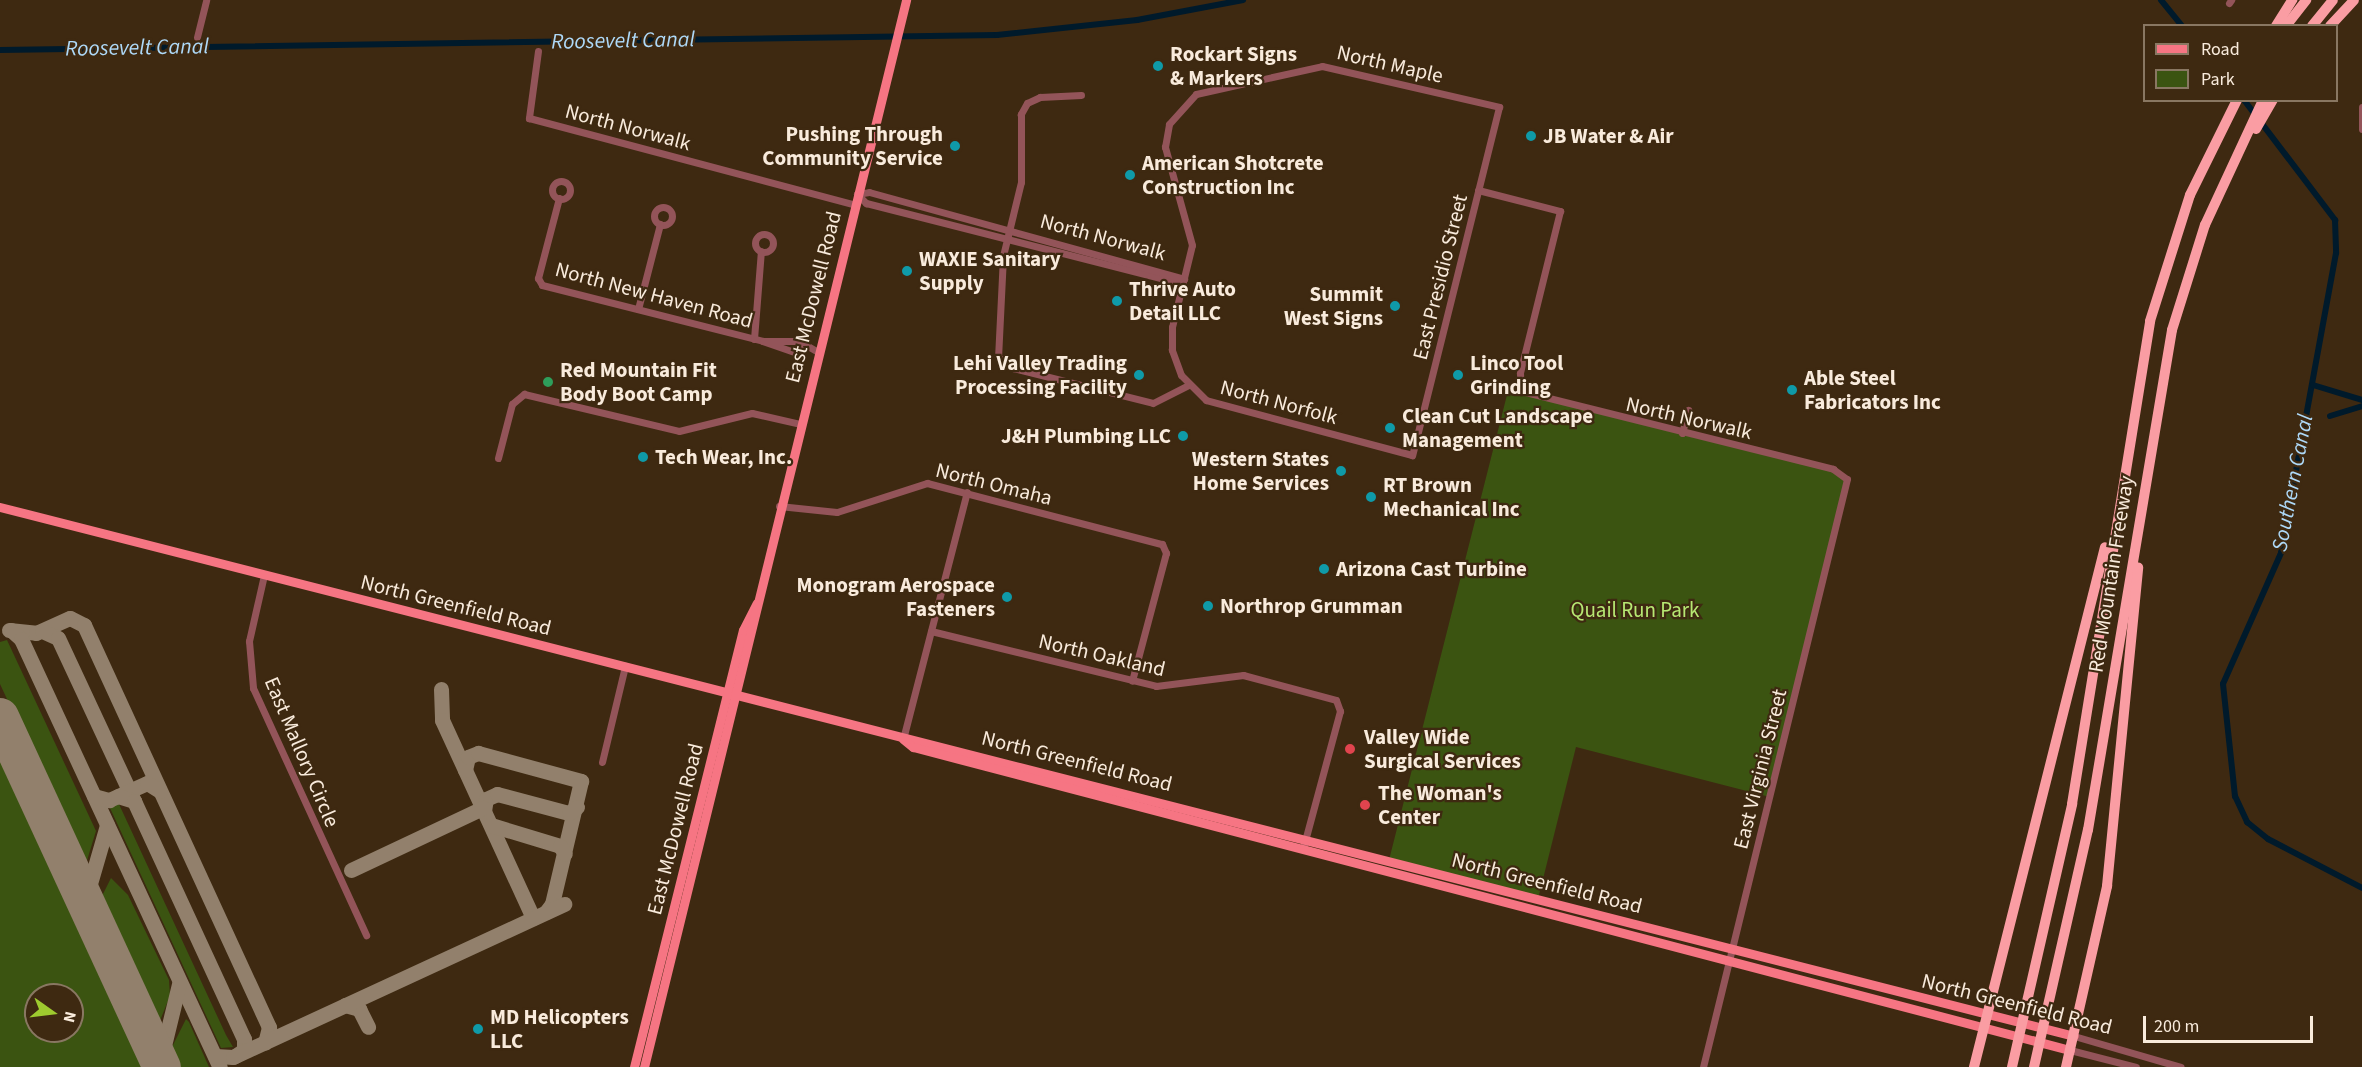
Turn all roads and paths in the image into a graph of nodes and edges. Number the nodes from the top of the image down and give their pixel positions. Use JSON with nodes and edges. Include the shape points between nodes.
{"nodes":[{"id":1,"x":206,"y":0,"type":"edge"},
{"id":2,"x":906,"y":0,"type":"edge"},
{"id":3,"x":2292,"y":0,"type":"edge"},
{"id":4,"x":2306,"y":0,"type":"edge"},
{"id":5,"x":2332,"y":0,"type":"edge"},
{"id":6,"x":2354,"y":0,"type":"edge"},
{"id":7,"x":2284,"y":20,"type":"edge"},
{"id":8,"x":2314,"y":24,"type":"edge"},
{"id":9,"x":2332,"y":24,"type":"edge"},
{"id":10,"x":197,"y":37,"type":"dead end"},
{"id":11,"x":538,"y":51,"type":"dead end"},
{"id":12,"x":1081,"y":95,"type":"dead end"},
{"id":13,"x":2236,"y":102,"type":"edge"},
{"id":14,"x":2262,"y":102,"type":"edge"},
{"id":15,"x":2272,"y":102,"type":"edge"},
{"id":16,"x":1499,"y":107,"type":"joint"},
{"id":17,"x":2362,"y":107,"type":"edge"},
{"id":18,"x":2360,"y":127,"type":"edge"},
{"id":19,"x":2251,"y":131,"type":"junction"},
{"id":20,"x":1478,"y":190,"type":"junction"},
{"id":21,"x":857,"y":194,"type":"junction"},
{"id":22,"x":559,"y":198,"type":"dead end"},
{"id":23,"x":855,"y":205,"type":"junction"},
{"id":24,"x":660,"y":224,"type":"dead end"},
{"id":25,"x":1008,"y":234,"type":"junction"},
{"id":26,"x":761,"y":251,"type":"dead end"},
{"id":27,"x":1107,"y":255,"type":"junction"},
{"id":28,"x":1105,"y":264,"type":"junction"},
{"id":29,"x":1184,"y":279,"type":"junction"},
{"id":30,"x":638,"y":309,"type":"junction"},
{"id":31,"x":754,"y":339,"type":"junction"},
{"id":32,"x":763,"y":341,"type":"junction"},
{"id":33,"x":804,"y":348,"type":"junction"},
{"id":34,"x":818,"y":352,"type":"junction"},
{"id":35,"x":1188,"y":385,"type":"junction"},
{"id":36,"x":1688,"y":410,"type":"dead end"},
{"id":37,"x":2133,"y":415,"type":"junction"},
{"id":38,"x":800,"y":424,"type":"junction"},
{"id":39,"x":1682,"y":433,"type":"junction"},
{"id":40,"x":1412,"y":455,"type":"joint"},
{"id":41,"x":498,"y":458,"type":"dead end"},
{"id":42,"x":1847,"y":479,"type":"joint"},
{"id":43,"x":967,"y":492,"type":"junction"},
{"id":44,"x":779,"y":506,"type":"junction"},
{"id":45,"x":0,"y":507,"type":"edge"},
{"id":46,"x":2139,"y":523,"type":"junction"},
{"id":47,"x":264,"y":574,"type":"junction"},
{"id":48,"x":931,"y":631,"type":"junction"},
{"id":49,"x":626,"y":666,"type":"junction"},
{"id":50,"x":1132,"y":681,"type":"junction"},
{"id":51,"x":732,"y":694,"type":"junction"},
{"id":52,"x":903,"y":739,"type":"junction"},
{"id":53,"x":602,"y":762,"type":"dead end"},
{"id":54,"x":1099,"y":794,"type":"junction"},
{"id":55,"x":1153,"y":799,"type":"junction"},
{"id":56,"x":1306,"y":839,"type":"junction"},
{"id":57,"x":1303,"y":849,"type":"junction"},
{"id":58,"x":366,"y":935,"type":"dead end"},
{"id":59,"x":669,"y":945,"type":"junction"},
{"id":60,"x":1732,"y":954,"type":"junction"},
{"id":61,"x":1985,"y":1013,"type":"junction"},
{"id":62,"x":1982,"y":1028,"type":"junction"},
{"id":63,"x":2074,"y":1036,"type":"junction"},
{"id":64,"x":2070,"y":1050,"type":"junction"},
{"id":65,"x":634,"y":1067,"type":"edge"},
{"id":66,"x":644,"y":1067,"type":"edge"},
{"id":67,"x":1703,"y":1067,"type":"edge"},
{"id":68,"x":1974,"y":1067,"type":"edge"},
{"id":69,"x":2012,"y":1067,"type":"edge"},
{"id":70,"x":2034,"y":1067,"type":"edge"},
{"id":71,"x":2066,"y":1067,"type":"edge"},
{"id":72,"x":2136,"y":1067,"type":"edge"},
{"id":73,"x":2181,"y":1067,"type":"edge"}],
"edges":[{"from":1,"to":10,"type":"street"},
{"from":2,"to":21,"type":"main road","name":"East McDowell Road"},
{"from":3,"to":7,"type":"highway"},
{"from":4,"to":7,"type":"highway"},
{"from":5,"to":8,"type":"highway"},
{"from":6,"to":9,"type":"highway"},
{"from":11,"to":23,"type":"street","name":"North Norwalk","via":[[529,118]]},
{"from":12,"to":25,"type":"street","via":[[1040,97],[1027,103],[1021,114],[1021,182]]},
{"from":13,"to":37,"type":"highway","name":"Red Mountain Freeway","via":[[2173,240]]},
{"from":14,"to":19,"type":"highway","name":"Red Mountain Freeway"},
{"from":15,"to":19,"type":"highway"},
{"from":16,"to":20,"type":"street","name":"East Presidio Street"},
{"from":16,"to":29,"type":"street","name":"North Maple","via":[[1322,66],[1206,90],[1175,113],[1165,147],[1192,234]]},
{"from":17,"to":18,"type":"street"},
{"from":19,"to":46,"type":"highway","name":"Red Mountain Freeway","via":[[2231,164],[2180,298]]},
{"from":20,"to":39,"type":"street","name":"North Norwalk","via":[[1560,211],[1520,373],[1521,391]]},
{"from":20,"to":40,"type":"street","name":"East Presidio Street"},
{"from":21,"to":23,"type":"main road","name":"East McDowell Road"},
{"from":21,"to":25,"type":"street","name":"North Norwalk","via":[[866,203]]},
{"from":22,"to":30,"type":"street","name":"North New Haven Road","via":[[538,278],[542,285]]},
{"from":23,"to":34,"type":"main road","name":"East McDowell Road"},
{"from":24,"to":30,"type":"street"},
{"from":25,"to":27,"type":"street","name":"North Norwalk"},
{"from":25,"to":28,"type":"street","name":"North Norwalk"},
{"from":25,"to":35,"type":"street","via":[[1001,272],[1004,319],[997,353],[1005,366],[1153,403]]},
{"from":26,"to":31,"type":"street"},
{"from":27,"to":28,"type":"street"},
{"from":27,"to":29,"type":"street","name":"North Norwalk"},
{"from":28,"to":29,"type":"street","name":"North Norwalk","via":[[1171,281]]},
{"from":29,"to":35,"type":"street","via":[[1170,338],[1174,361]]},
{"from":30,"to":31,"type":"street","name":"North New Haven Road"},
{"from":31,"to":32,"type":"street","name":"North New Haven Road"},
{"from":32,"to":33,"type":"street","name":"North New Haven Road","via":[[792,339]]},
{"from":32,"to":33,"type":"street","name":"North New Haven Road","via":[[797,353]]},
{"from":33,"to":34,"type":"street","name":"North New Haven Road"},
{"from":34,"to":38,"type":"main road","name":"East McDowell Road"},
{"from":35,"to":40,"type":"street","name":"North Norfolk","via":[[1217,404]]},
{"from":36,"to":39,"type":"street"},
{"from":37,"to":61,"type":"highway","via":[[2092,608]]},
{"from":37,"to":69,"type":"highway","name":"Red Mountain Freeway","via":[[2072,804]]},
{"from":38,"to":41,"type":"street","via":[[746,413],[679,431],[518,395]]},
{"from":38,"to":44,"type":"main road","name":"East McDowell Road"},
{"from":39,"to":42,"type":"street","name":"North Norwalk","via":[[1833,469]]},
{"from":42,"to":60,"type":"street","name":"East Virginia Street"},
{"from":43,"to":44,"type":"street","name":"North Omaha","via":[[919,484],[837,512]]},
{"from":43,"to":48,"type":"street"},
{"from":43,"to":50,"type":"street","name":"North Omaha","via":[[1166,549]]},
{"from":44,"to":51,"type":"main road","name":"East McDowell Road"},
{"from":45,"to":47,"type":"main road","name":"North Greenfield Road"},
{"from":46,"to":63,"type":"highway","via":[[2110,863]]},
{"from":46,"to":70,"type":"highway","name":"Red Mountain Freeway","via":[[2088,830]]},
{"from":47,"to":49,"type":"main road","name":"North Greenfield Road"},
{"from":47,"to":58,"type":"street","name":"East Mallory Circle","via":[[249,641],[253,688]]},
{"from":48,"to":50,"type":"street","name":"North Oakland"},
{"from":48,"to":52,"type":"street"},
{"from":49,"to":51,"type":"main road","name":"North Greenfield Road"},
{"from":49,"to":53,"type":"street"},
{"from":50,"to":56,"type":"street","name":"North Oakland","via":[[1172,687],[1216,676],[1257,676],[1336,700],[1340,711]]},
{"from":51,"to":52,"type":"main road","name":"North Greenfield Road"},
{"from":51,"to":59,"type":"main road","name":"East McDowell Road"},
{"from":52,"to":54,"type":"main road","name":"North Greenfield Road","via":[[913,747]]},
{"from":52,"to":55,"type":"main road","name":"North Greenfield Road","via":[[915,738]]},
{"from":54,"to":55,"type":"main road"},
{"from":54,"to":57,"type":"main road","name":"North Greenfield Road"},
{"from":55,"to":56,"type":"main road","name":"North Greenfield Road"},
{"from":56,"to":57,"type":"street"},
{"from":56,"to":60,"type":"main road","name":"North Greenfield Road"},
{"from":57,"to":60,"type":"main road","name":"North Greenfield Road"},
{"from":59,"to":65,"type":"main road","name":"East McDowell Road"},
{"from":59,"to":66,"type":"main road","name":"East McDowell Road"},
{"from":60,"to":61,"type":"main road","name":"North Greenfield Road"},
{"from":60,"to":62,"type":"main road","name":"North Greenfield Road"},
{"from":60,"to":67,"type":"street","name":"East Virginia Street"},
{"from":61,"to":62,"type":"highway"},
{"from":61,"to":63,"type":"main road","name":"North Greenfield Road"},
{"from":62,"to":64,"type":"main road","name":"North Greenfield Road"},
{"from":62,"to":68,"type":"highway"},
{"from":63,"to":64,"type":"highway"},
{"from":63,"to":73,"type":"street","name":"North Greenfield Road"},
{"from":64,"to":71,"type":"highway"},
{"from":64,"to":72,"type":"street","name":"North Greenfield Road"}]}
